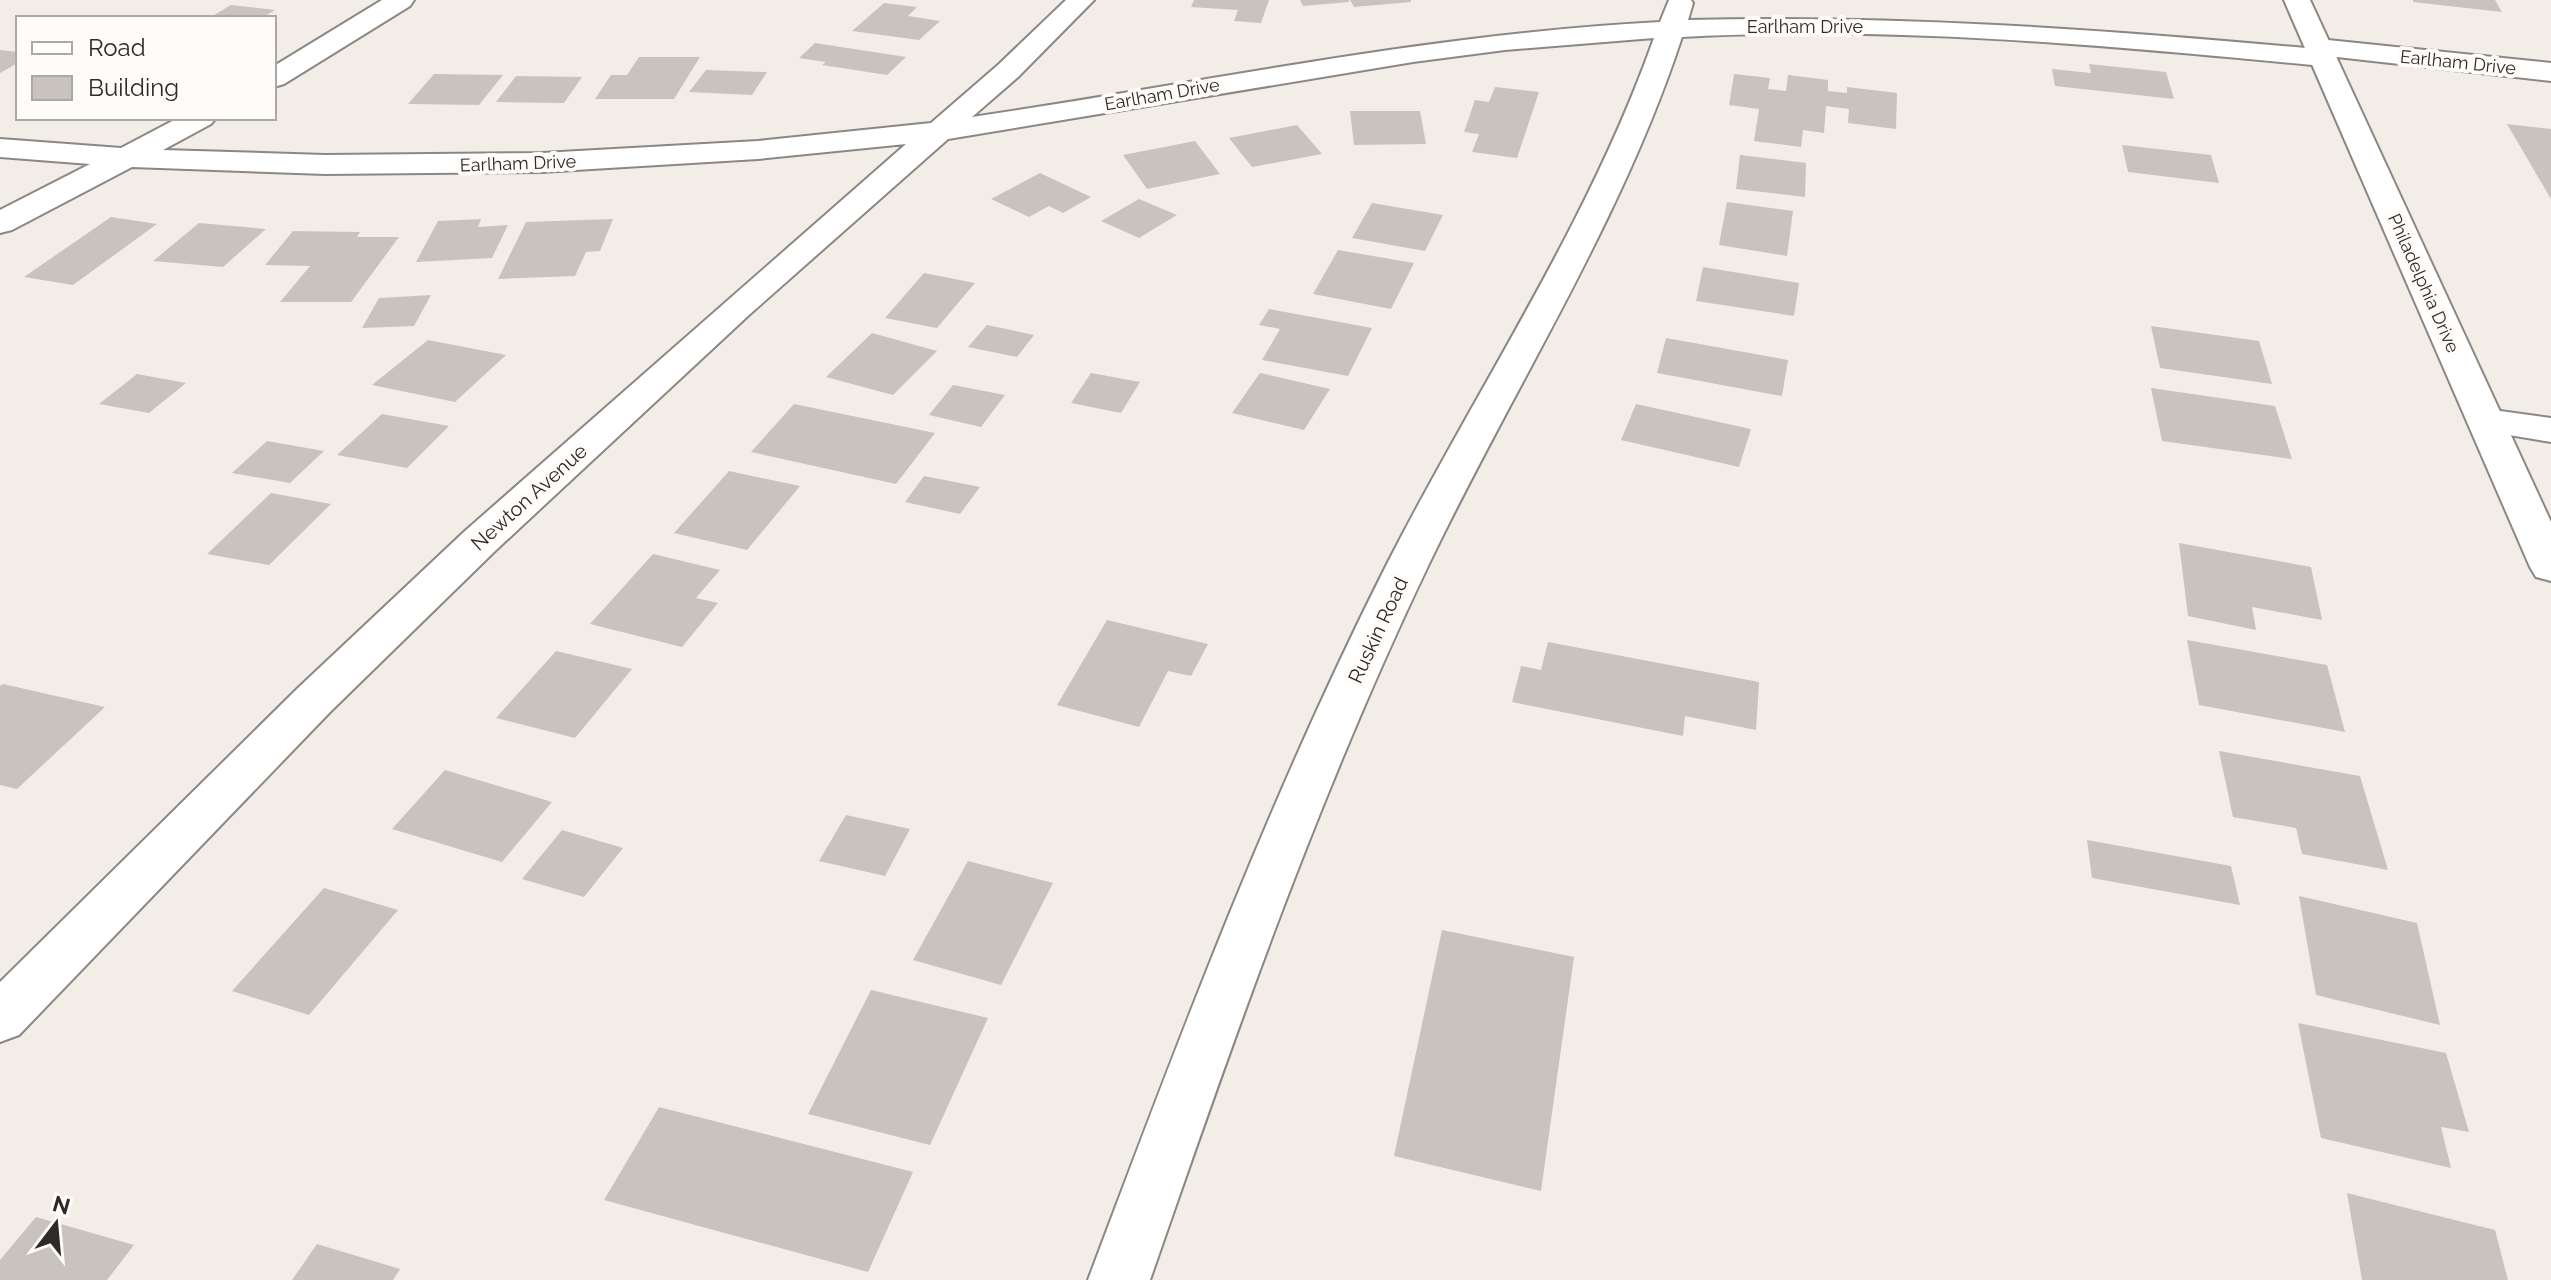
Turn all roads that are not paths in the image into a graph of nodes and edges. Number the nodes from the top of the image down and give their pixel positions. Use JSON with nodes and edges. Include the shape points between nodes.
{"nodes":[{"id":1,"x":401,"y":0,"type":"edge"},
{"id":2,"x":1081,"y":0,"type":"edge"},
{"id":3,"x":2297,"y":0,"type":"edge"},
{"id":4,"x":1676,"y":15,"type":"edge"},
{"id":5,"x":2320,"y":52,"type":"junction"},
{"id":6,"x":2551,"y":72,"type":"edge"},
{"id":7,"x":276,"y":77,"type":"edge"},
{"id":8,"x":197,"y":120,"type":"edge"},
{"id":9,"x":941,"y":129,"type":"junction"},
{"id":10,"x":0,"y":148,"type":"edge"},
{"id":11,"x":127,"y":156,"type":"junction"},
{"id":12,"x":0,"y":223,"type":"edge"},
{"id":13,"x":2486,"y":421,"type":"junction"},
{"id":14,"x":2551,"y":430,"type":"edge"},
{"id":15,"x":2551,"y":567,"type":"edge"},
{"id":16,"x":0,"y":1018,"type":"edge"},
{"id":17,"x":1119,"y":1280,"type":"edge"}],
"edges":[{"from":1,"to":7,"type":"street"},
{"from":2,"to":9,"type":"street","name":"Newton Avenue"},
{"from":3,"to":5,"type":"street","name":"Philadelphia Drive"},
{"from":4,"to":5,"type":"street","name":"Earlham Drive"},
{"from":4,"to":9,"type":"street","name":"Earlham Drive"},
{"from":4,"to":17,"type":"street","name":"Ruskin Road","via":[[1659,71],[1617,170],[1439,499],[1377,627],[1202,1048]]},
{"from":5,"to":6,"type":"street","name":"Earlham Drive"},
{"from":5,"to":13,"type":"street","name":"Philadelphia Drive"},
{"from":8,"to":11,"type":"street"},
{"from":9,"to":11,"type":"street","name":"Earlham Drive","via":[[682,156],[481,165],[325,166]]},
{"from":9,"to":16,"type":"street","name":"Newton Avenue","via":[[480,541],[314,700]]},
{"from":10,"to":11,"type":"street","name":"Earlham Drive"},
{"from":11,"to":12,"type":"street"},
{"from":13,"to":14,"type":"street"},
{"from":13,"to":15,"type":"street","name":"Philadelphia Drive"}]}
